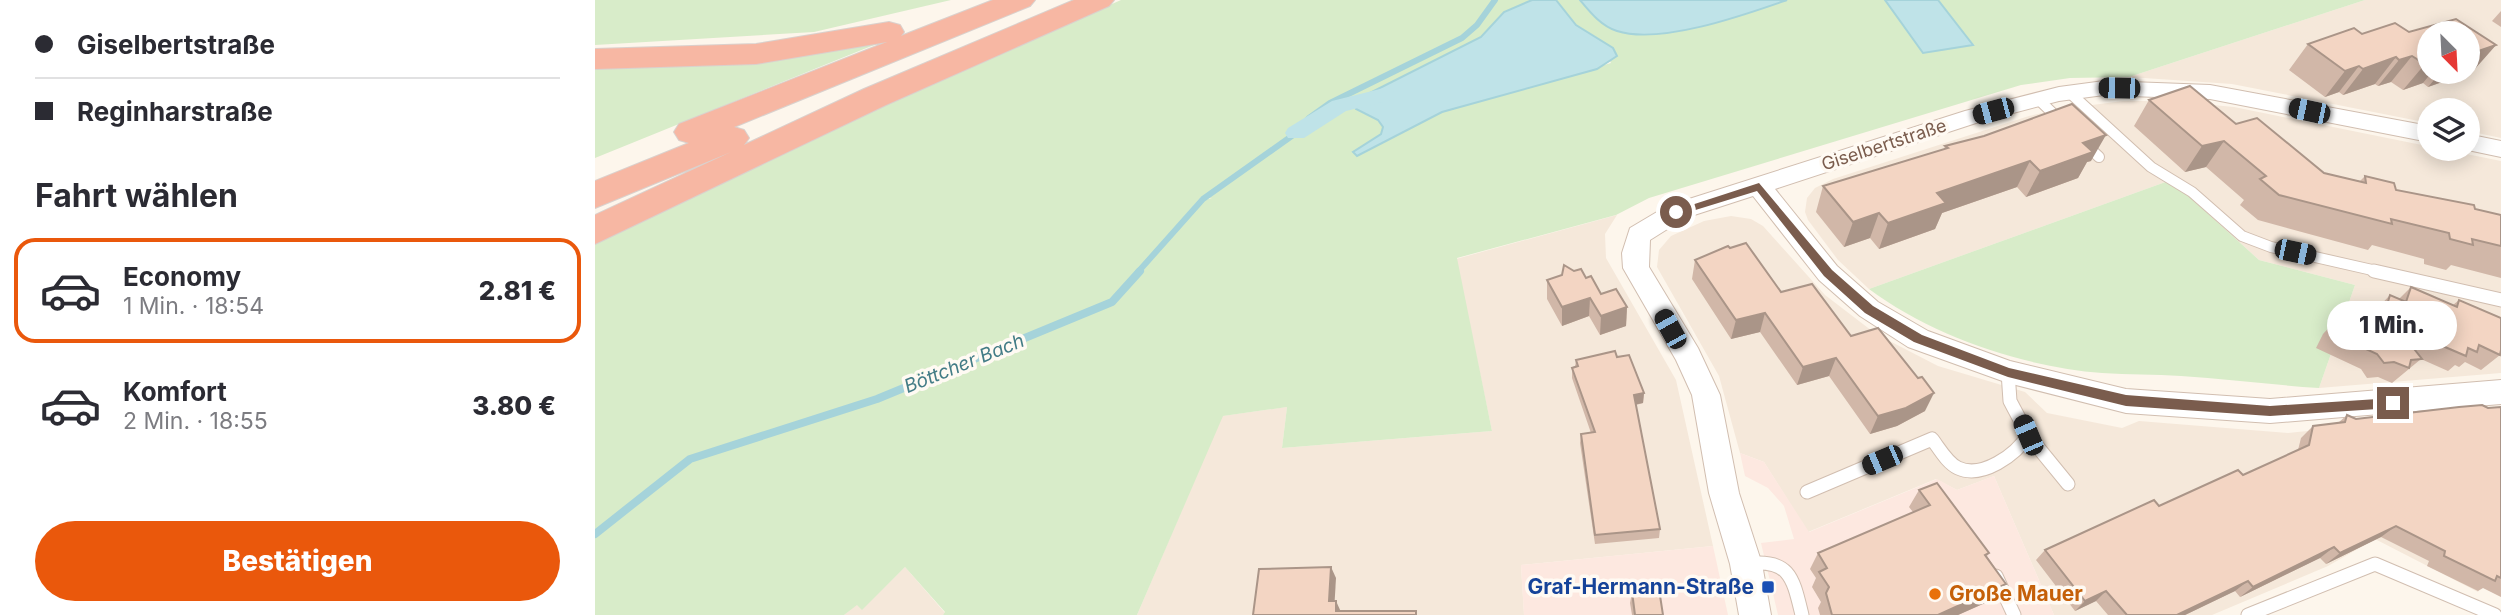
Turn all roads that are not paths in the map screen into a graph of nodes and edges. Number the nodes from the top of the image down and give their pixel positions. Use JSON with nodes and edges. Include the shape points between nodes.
{"nodes":[{"id":1,"x":998,"y":0,"type":"edge"},
{"id":2,"x":1020,"y":0,"type":"edge"},
{"id":3,"x":1070,"y":0,"type":"edge"},
{"id":4,"x":1098,"y":0,"type":"edge"},
{"id":5,"x":595,"y":59,"type":"edge"},
{"id":6,"x":2069,"y":92,"type":"junction"},
{"id":7,"x":2038,"y":99,"type":"junction"},
{"id":8,"x":2417,"y":132,"type":"edge"},
{"id":9,"x":2480,"y":145,"type":"edge"},
{"id":10,"x":2501,"y":149,"type":"edge"},
{"id":11,"x":2099,"y":157,"type":"edge"},
{"id":12,"x":595,"y":172,"type":"edge"},
{"id":13,"x":1759,"y":186,"type":"junction"},
{"id":14,"x":595,"y":195,"type":"edge"},
{"id":15,"x":595,"y":231,"type":"edge"},
{"id":16,"x":2501,"y":300,"type":"edge"},
{"id":17,"x":2008,"y":372,"type":"junction"},
{"id":18,"x":2501,"y":392,"type":"edge"},
{"id":19,"x":2028,"y":435,"type":"junction"},
{"id":20,"x":2068,"y":484,"type":"dead end"},
{"id":21,"x":1807,"y":492,"type":"dead end"},
{"id":22,"x":1746,"y":564,"type":"junction"},
{"id":23,"x":1996,"y":576,"type":"edge"},
{"id":24,"x":1755,"y":615,"type":"edge"},
{"id":25,"x":1802,"y":615,"type":"edge"},
{"id":26,"x":2014,"y":615,"type":"edge"},
{"id":27,"x":2248,"y":615,"type":"edge"},
{"id":28,"x":2495,"y":615,"type":"edge"}],
"edges":[{"from":1,"to":5,"type":"highway","via":[[897,31],[801,49],[697,58]]},
{"from":2,"to":12,"type":"highway"},
{"from":3,"to":14,"type":"highway"},
{"from":4,"to":15,"type":"highway","via":[[875,97]]},
{"from":6,"to":7,"type":"street","name":"Giselbertstraße"},
{"from":6,"to":8,"type":"street","name":"Giselbertstraße","via":[[2104,88],[2210,92]]},
{"from":6,"to":16,"type":"lane","via":[[2151,167],[2192,192],[2242,236],[2271,247]]},
{"from":7,"to":11,"type":"lane"},
{"from":7,"to":13,"type":"street","name":"Giselbertstraße"},
{"from":9,"to":10,"type":"street"},
{"from":13,"to":17,"type":"street","via":[[1828,273],[1869,310],[1918,339]]},
{"from":13,"to":22,"type":"street","name":"Giselbertstraße","via":[[1676,212],[1639,235],[1635,253],[1636,268],[1706,395],[1724,493]]},
{"from":17,"to":18,"type":"street","via":[[2126,401],[2270,411]]},
{"from":17,"to":19,"type":"lane","via":[[2010,401]]},
{"from":19,"to":20,"type":"lane"},
{"from":19,"to":21,"type":"lane","via":[[2013,453],[1966,470],[1957,467],[1933,439]]},
{"from":22,"to":24,"type":"street"},
{"from":22,"to":25,"type":"lane","via":[[1766,559],[1790,573]]},
{"from":23,"to":26,"type":"lane"},
{"from":27,"to":28,"type":"lane","via":[[2375,564]]}]}
